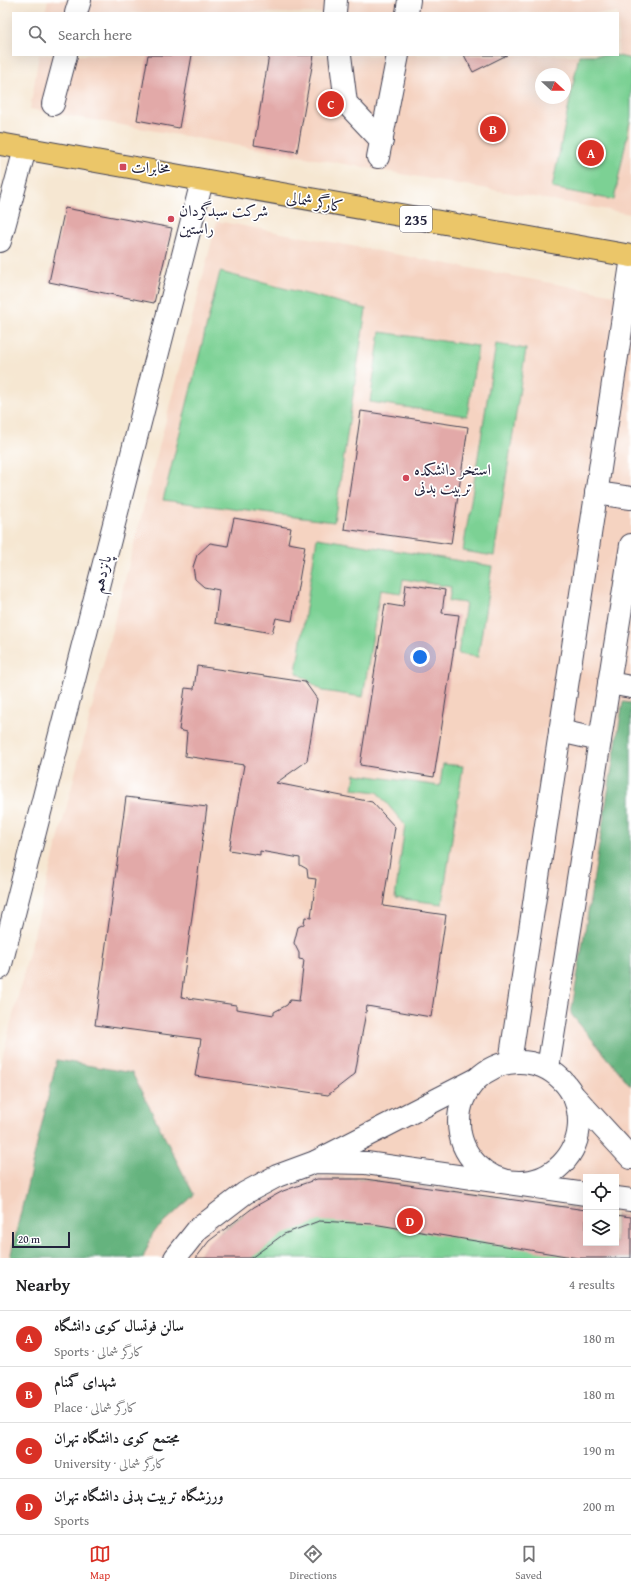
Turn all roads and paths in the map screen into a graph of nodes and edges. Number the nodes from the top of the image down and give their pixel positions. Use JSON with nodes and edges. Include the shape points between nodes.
{"nodes":[{"id":1,"x":80,"y":0,"type":"edge"},
{"id":2,"x":336,"y":0,"type":"edge"},
{"id":3,"x":409,"y":0,"type":"edge"},
{"id":4,"x":76,"y":12,"type":"edge"},
{"id":5,"x":335,"y":12,"type":"edge"},
{"id":6,"x":407,"y":12,"type":"edge"},
{"id":7,"x":66,"y":56,"type":"edge"},
{"id":8,"x":340,"y":56,"type":"edge"},
{"id":9,"x":398,"y":56,"type":"edge"},
{"id":10,"x":53,"y":104,"type":"dead end"},
{"id":11,"x":0,"y":144,"type":"edge"},
{"id":12,"x":25,"y":149,"type":"junction"},
{"id":13,"x":202,"y":181,"type":"junction"},
{"id":14,"x":0,"y":241,"type":"edge"},
{"id":15,"x":631,"y":256,"type":"edge"},
{"id":16,"x":631,"y":264,"type":"edge"},
{"id":17,"x":596,"y":493,"type":"junction"},
{"id":18,"x":631,"y":498,"type":"edge"},
{"id":19,"x":631,"y":545,"type":"edge"},
{"id":20,"x":609,"y":683,"type":"junction"},
{"id":21,"x":631,"y":687,"type":"edge"},
{"id":22,"x":560,"y":731,"type":"junction"},
{"id":23,"x":600,"y":740,"type":"junction"},
{"id":24,"x":0,"y":968,"type":"edge"},
{"id":25,"x":510,"y":1062,"type":"junction"},
{"id":26,"x":548,"y":1068,"type":"junction"},
{"id":27,"x":476,"y":1079,"type":"junction"},
{"id":28,"x":575,"y":1097,"type":"junction"},
{"id":29,"x":631,"y":1158,"type":"edge"},
{"id":30,"x":315,"y":1162,"type":"junction"},
{"id":31,"x":514,"y":1183,"type":"junction"},
{"id":32,"x":583,"y":1194,"type":"edge"},
{"id":33,"x":619,"y":1198,"type":"edge"},
{"id":34,"x":631,"y":1200,"type":"edge"},
{"id":35,"x":175,"y":1258,"type":"edge"}],
"edges":[{"from":1,"to":4,"type":"street"},
{"from":2,"to":5,"type":"street"},
{"from":3,"to":6,"type":"street"},
{"from":7,"to":10,"type":"street"},
{"from":8,"to":9,"type":"street","via":[[346,103],[380,149]]},
{"from":11,"to":12,"type":"main road","name":"کارگر شمالی","number":"235"},
{"from":12,"to":13,"type":"main road","name":"کارگر شمالی","number":"235"},
{"from":12,"to":14,"type":"street"},
{"from":13,"to":15,"type":"main road","name":"کارگر شمالی","number":"235"},
{"from":13,"to":24,"type":"street","name":"پانزدهم"},
{"from":16,"to":17,"type":"street"},
{"from":17,"to":18,"type":"street"},
{"from":17,"to":22,"type":"street"},
{"from":19,"to":20,"type":"street"},
{"from":20,"to":21,"type":"street"},
{"from":20,"to":23,"type":"street"},
{"from":22,"to":23,"type":"street"},
{"from":22,"to":25,"type":"street"},
{"from":23,"to":26,"type":"street"},
{"from":25,"to":26,"type":"street","via":[[530,1062]]},
{"from":25,"to":27,"type":"street","via":[[492,1068]]},
{"from":26,"to":28,"type":"street","via":[[563,1080]]},
{"from":27,"to":30,"type":"street"},
{"from":27,"to":31,"type":"street","via":[[465,1095],[459,1113],[459,1132],[465,1151],[477,1166],[494,1178]]},
{"from":28,"to":29,"type":"street"},
{"from":28,"to":31,"type":"street","via":[[580,1117],[578,1138],[569,1157],[554,1172],[535,1181]]},
{"from":30,"to":31,"type":"street","via":[[366,1163]]},
{"from":30,"to":35,"type":"street","via":[[277,1176],[245,1193],[198,1229]]},
{"from":31,"to":32,"type":"street"},
{"from":33,"to":34,"type":"street"}]}
